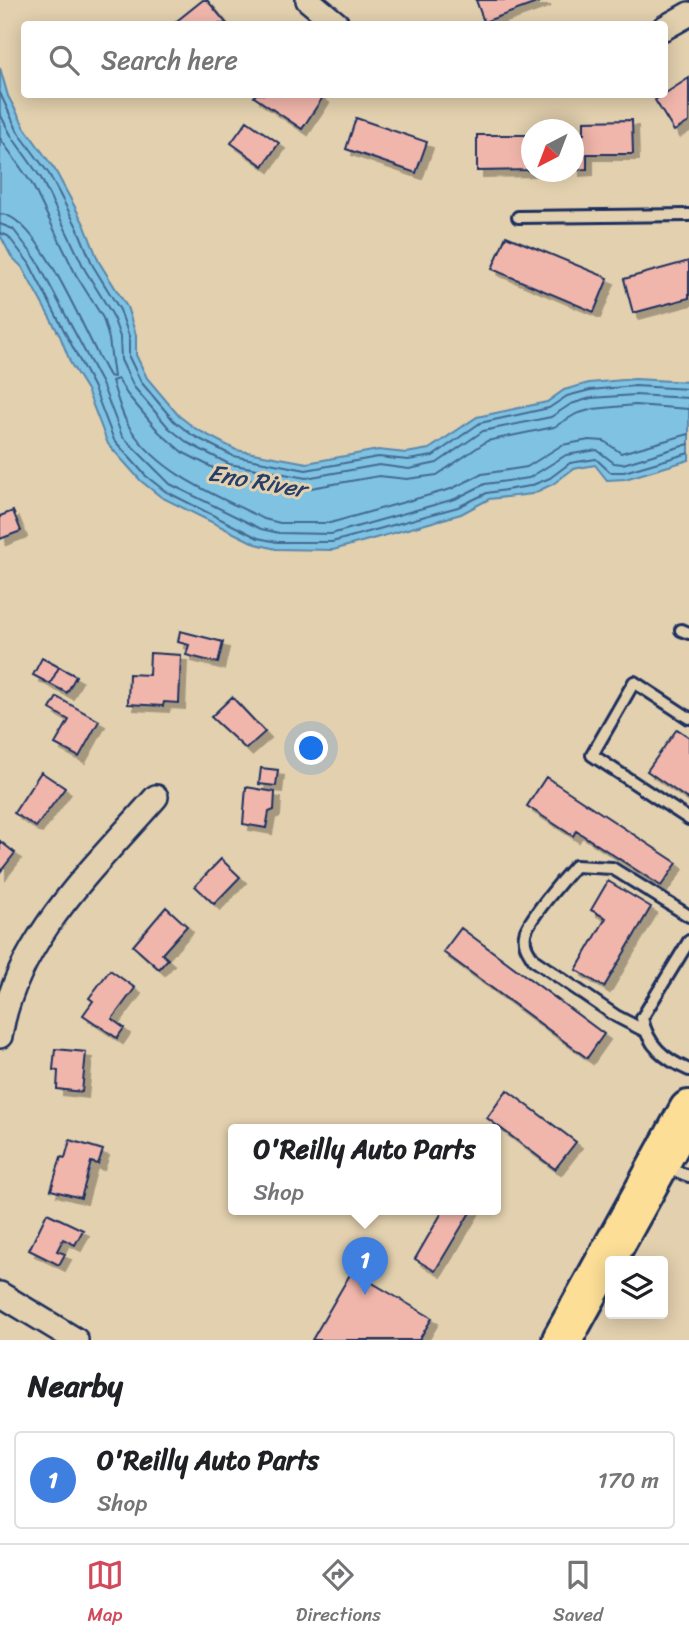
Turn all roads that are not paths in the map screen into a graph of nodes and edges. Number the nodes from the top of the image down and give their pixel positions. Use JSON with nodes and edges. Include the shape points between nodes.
{"nodes":[{"id":1,"x":308,"y":0,"type":"edge"},
{"id":2,"x":689,"y":14,"type":"edge"},
{"id":3,"x":333,"y":21,"type":"edge"},
{"id":4,"x":668,"y":26,"type":"edge"},
{"id":5,"x":689,"y":215,"type":"edge"},
{"id":6,"x":518,"y":218,"type":"dead end"},
{"id":7,"x":689,"y":718,"type":"edge"},
{"id":8,"x":156,"y":797,"type":"dead end"},
{"id":9,"x":689,"y":819,"type":"edge"},
{"id":10,"x":689,"y":916,"type":"edge"},
{"id":11,"x":689,"y":942,"type":"edge"},
{"id":12,"x":645,"y":1031,"type":"junction"},
{"id":13,"x":0,"y":1036,"type":"edge"},
{"id":14,"x":689,"y":1070,"type":"edge"},
{"id":15,"x":689,"y":1110,"type":"edge"},
{"id":16,"x":673,"y":1170,"type":"edge"},
{"id":17,"x":0,"y":1294,"type":"edge"},
{"id":18,"x":76,"y":1340,"type":"edge"},
{"id":19,"x":562,"y":1340,"type":"edge"}],
"edges":[{"from":1,"to":3,"type":"street"},
{"from":2,"to":4,"type":"street"},
{"from":5,"to":6,"type":"lane"},
{"from":7,"to":9,"type":"lane","via":[[634,682],[592,755]]},
{"from":8,"to":13,"type":"street","via":[[34,944],[12,993]]},
{"from":10,"to":12,"type":"lane","via":[[612,868],[575,866],[524,933],[534,960]]},
{"from":11,"to":12,"type":"lane","via":[[642,1018]]},
{"from":12,"to":14,"type":"lane","via":[[654,1048]]},
{"from":15,"to":16,"type":"highway"},
{"from":16,"to":19,"type":"highway"},
{"from":17,"to":18,"type":"street"}]}
